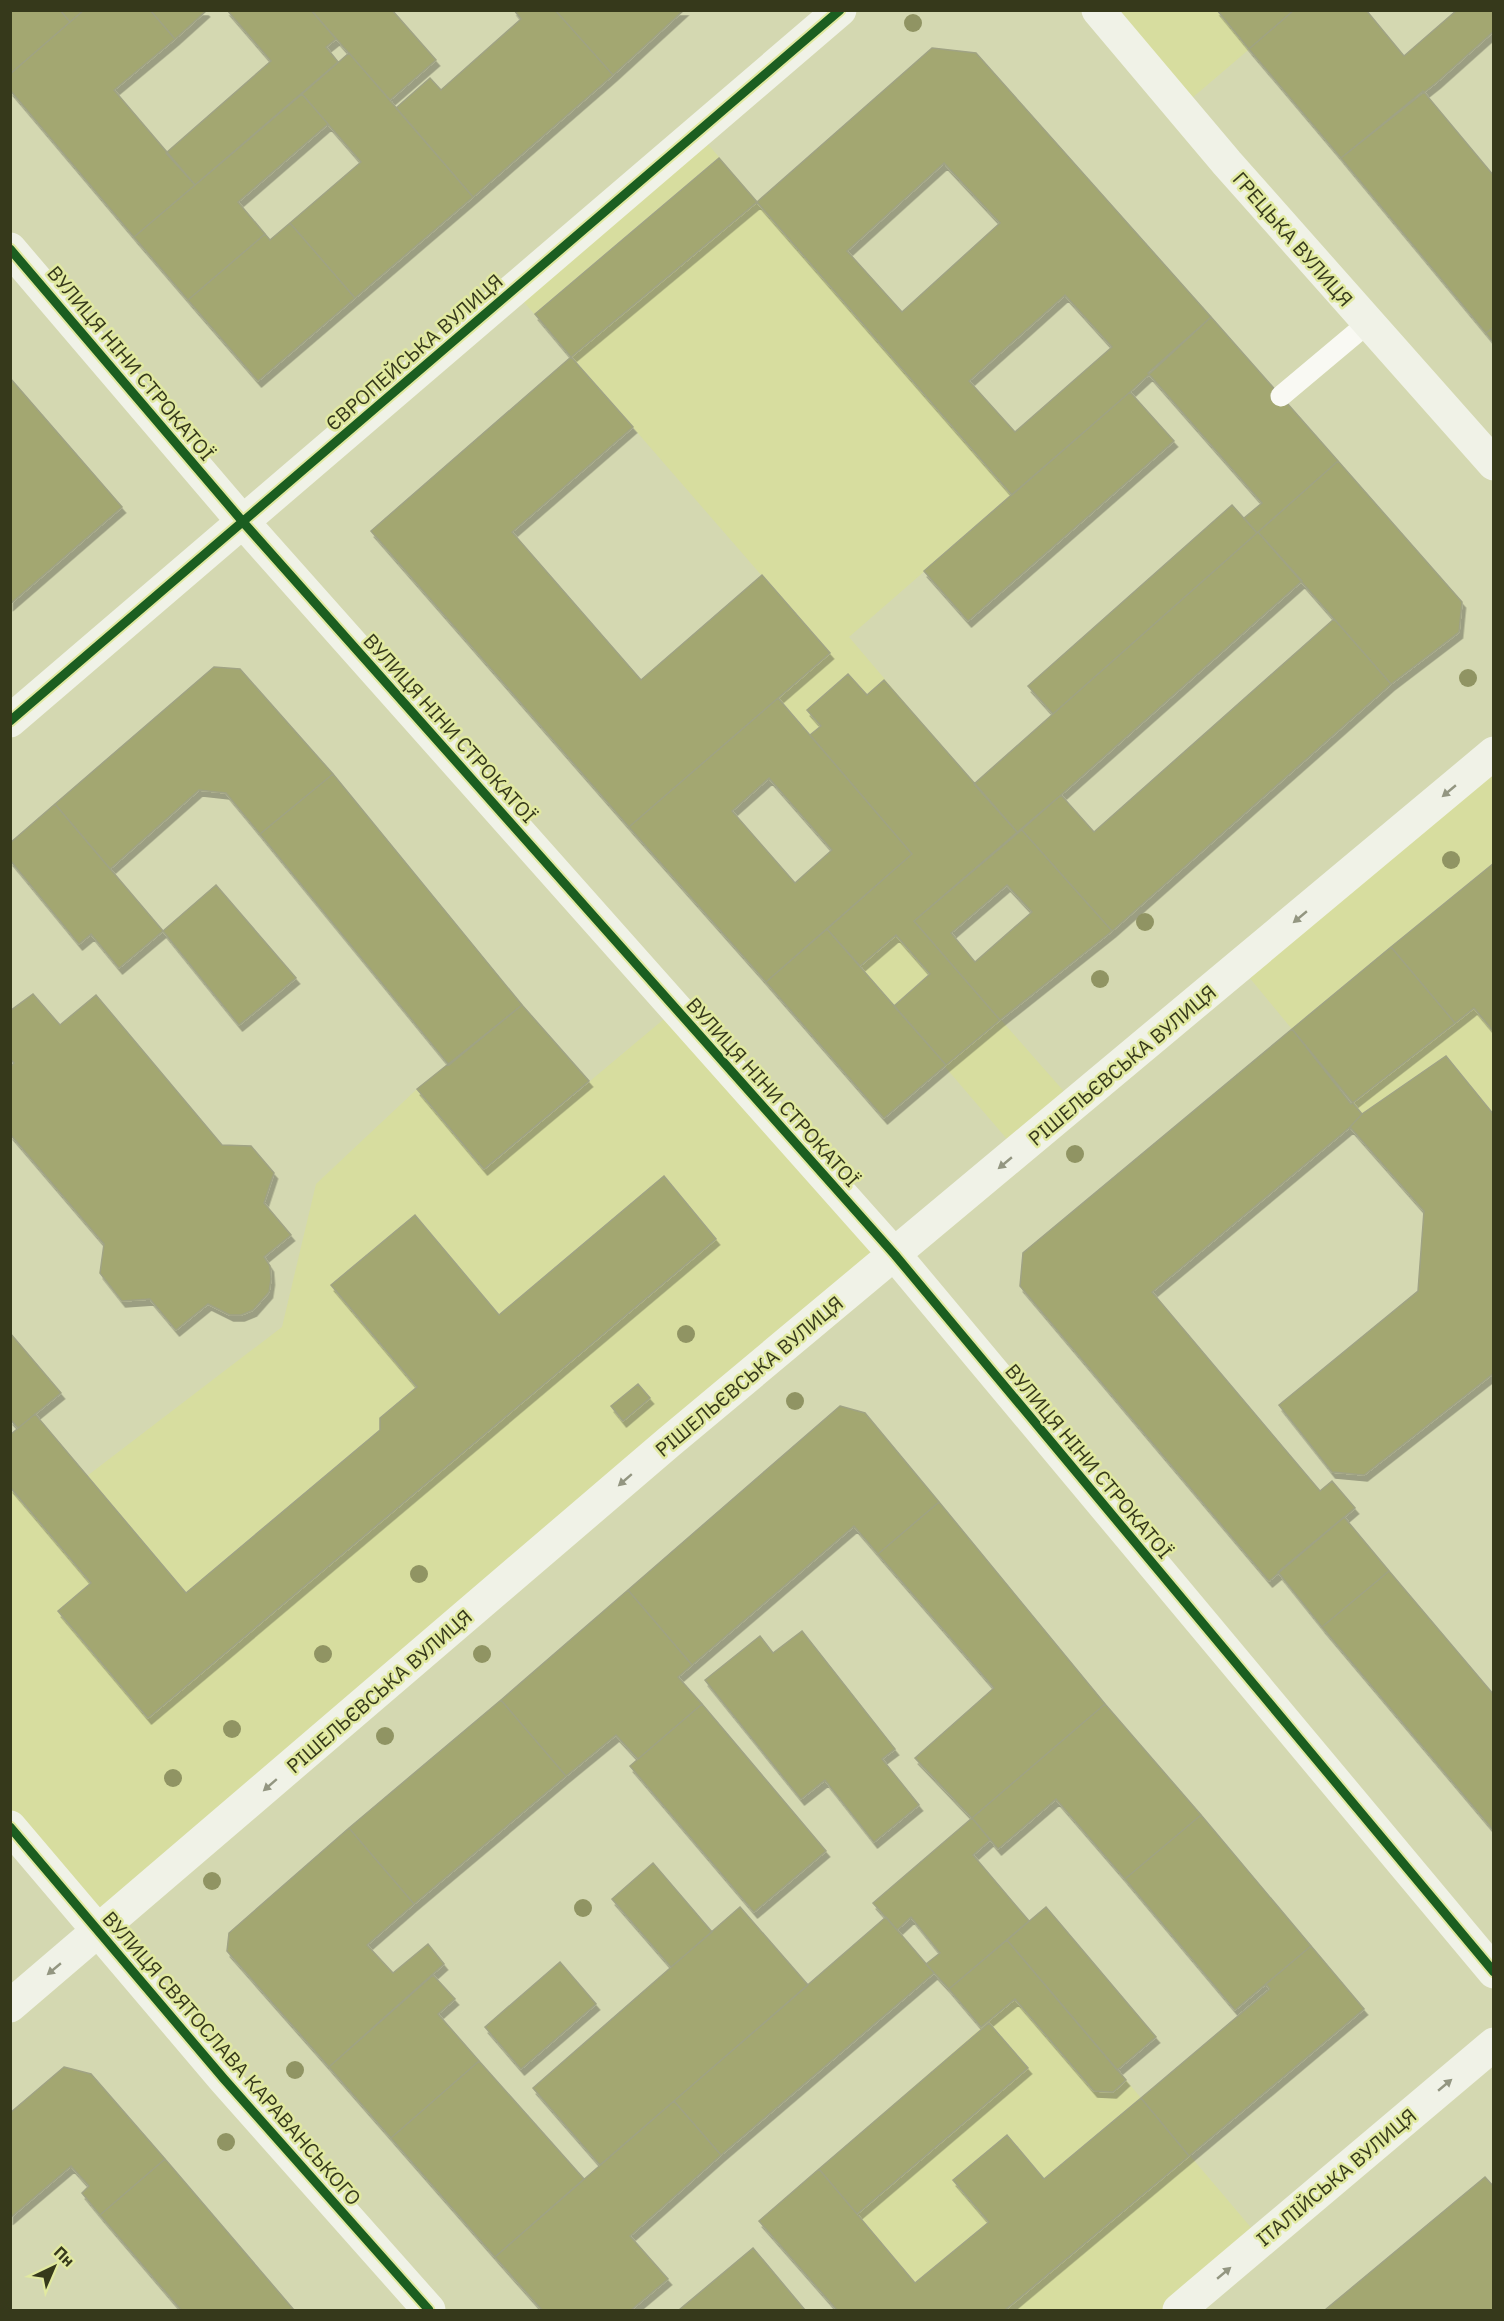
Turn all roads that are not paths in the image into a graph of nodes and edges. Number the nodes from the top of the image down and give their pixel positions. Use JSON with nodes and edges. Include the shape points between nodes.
{"nodes":[{"id":1,"x":840,"y":10,"type":"edge"},
{"id":2,"x":1098,"y":10,"type":"edge"},
{"id":3,"x":10,"y":249,"type":"edge"},
{"id":4,"x":1368,"y":323,"type":"junction"},
{"id":5,"x":1281,"y":396,"type":"dead end"},
{"id":6,"x":1494,"y":464,"type":"edge"},
{"id":7,"x":243,"y":522,"type":"junction"},
{"id":8,"x":10,"y":721,"type":"edge"},
{"id":9,"x":1494,"y":753,"type":"edge"},
{"id":10,"x":895,"y":1256,"type":"junction"},
{"id":11,"x":10,"y":1827,"type":"edge"},
{"id":12,"x":98,"y":1933,"type":"junction"},
{"id":13,"x":1494,"y":1972,"type":"edge"},
{"id":14,"x":10,"y":2006,"type":"edge"},
{"id":15,"x":1494,"y":2044,"type":"edge"},
{"id":16,"x":429,"y":2310,"type":"edge"},
{"id":17,"x":1179,"y":2310,"type":"edge"}],
"edges":[{"from":1,"to":7,"type":"street","name":"ЄВРОПЕЙСЬКА ВУЛИЦЯ"},
{"from":2,"to":4,"type":"street","name":"ГРЕЦЬКА ВУЛИЦЯ"},
{"from":3,"to":7,"type":"street","name":"ВУЛИЦЯ НІНИ СТРОКАТОЇ"},
{"from":4,"to":5,"type":"lane"},
{"from":4,"to":6,"type":"street","name":"ГРЕЦЬКА ВУЛИЦЯ"},
{"from":7,"to":8,"type":"street","name":"ЄВРОПЕЙСЬКА ВУЛИЦЯ"},
{"from":7,"to":10,"type":"street","name":"ВУЛИЦЯ НІНИ СТРОКАТОЇ"},
{"from":9,"to":10,"type":"street","name":"РІШЕЛЬЄВСЬКА ВУЛИЦЯ","one_way":true},
{"from":10,"to":12,"type":"street","name":"РІШЕЛЬЄВСЬКА ВУЛИЦЯ","one_way":true,"via":[[660,1450]]},
{"from":10,"to":13,"type":"street","name":"ВУЛИЦЯ НІНИ СТРОКАТОЇ"},
{"from":11,"to":12,"type":"street","name":"ВУЛИЦЯ СВЯТОСЛАВА КАРАВАНСЬКОГО"},
{"from":12,"to":14,"type":"street","name":"РІШЕЛЬЄВСЬКА ВУЛИЦЯ","one_way":true},
{"from":12,"to":16,"type":"street","name":"ВУЛИЦЯ СВЯТОСЛАВА КАРАВАНСЬКОГО"},
{"from":17,"to":15,"type":"street","name":"ІТАЛІЙСЬКА ВУЛИЦЯ","one_way":true}]}
